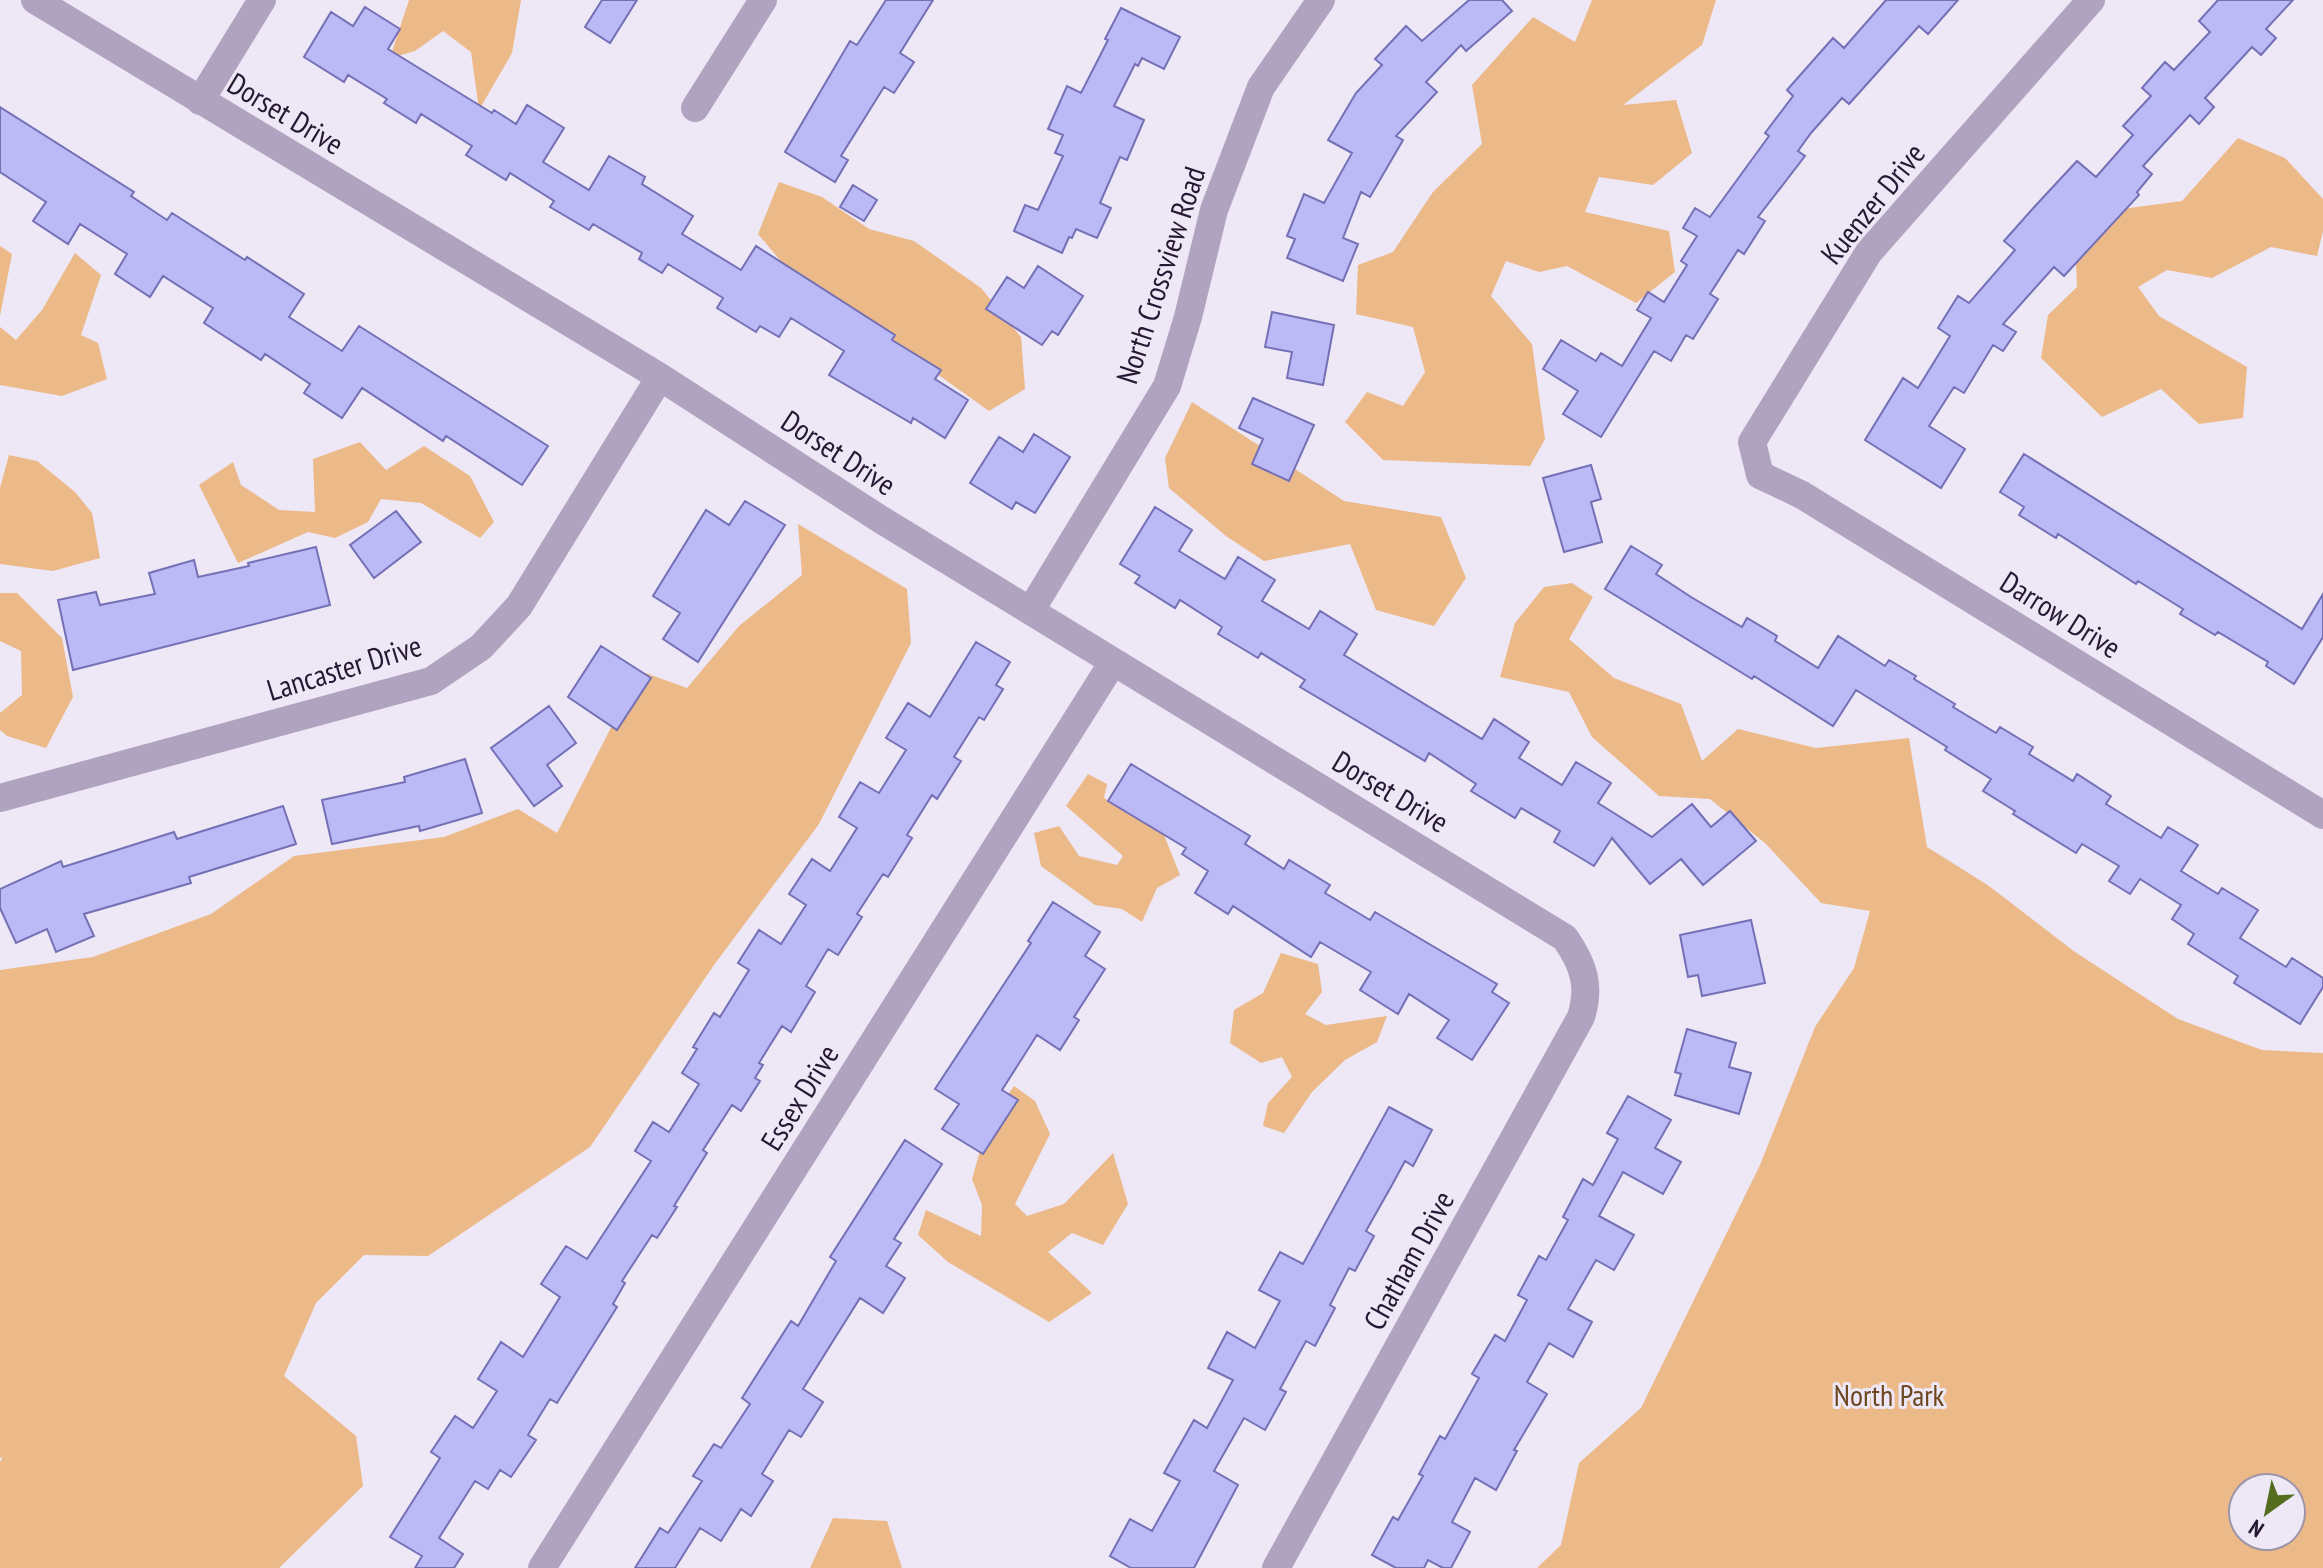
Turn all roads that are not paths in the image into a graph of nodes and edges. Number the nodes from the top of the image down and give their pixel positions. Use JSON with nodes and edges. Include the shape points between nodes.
{"nodes":[{"id":1,"x":35,"y":0,"type":"edge"},
{"id":2,"x":262,"y":0,"type":"edge"},
{"id":3,"x":763,"y":0,"type":"edge"},
{"id":4,"x":1321,"y":0,"type":"edge"},
{"id":5,"x":2091,"y":0,"type":"edge"},
{"id":6,"x":200,"y":101,"type":"junction"},
{"id":7,"x":695,"y":108,"type":"dead end"},
{"id":8,"x":660,"y":377,"type":"junction"},
{"id":9,"x":1760,"y":475,"type":"joint"},
{"id":10,"x":1031,"y":610,"type":"junction"},
{"id":11,"x":1113,"y":662,"type":"junction"},
{"id":12,"x":0,"y":798,"type":"edge"},
{"id":13,"x":2323,"y":815,"type":"edge"},
{"id":14,"x":1586,"y":981,"type":"joint"},
{"id":15,"x":542,"y":1568,"type":"edge"},
{"id":16,"x":1276,"y":1568,"type":"edge"}],
"edges":[{"from":1,"to":6,"type":"street","name":"Dorset Drive"},
{"from":2,"to":6,"type":"street"},
{"from":3,"to":7,"type":"street"},
{"from":4,"to":10,"type":"street","name":"North Crossview Road","via":[[1261,87],[1214,210],[1167,386]]},
{"from":5,"to":9,"type":"street","name":"Kuenzer Drive","via":[[1869,252],[1752,442]]},
{"from":6,"to":8,"type":"street","name":"Dorset Drive"},
{"from":8,"to":10,"type":"street","name":"Dorset Drive"},
{"from":8,"to":12,"type":"street","name":"Lancaster Drive","via":[[519,606],[481,647],[431,681]]},
{"from":9,"to":13,"type":"street","name":"Darrow Drive","via":[[1802,495]]},
{"from":10,"to":11,"type":"street","name":"Dorset Drive"},
{"from":11,"to":14,"type":"street","name":"Dorset Drive","via":[[1565,938]]},
{"from":11,"to":15,"type":"street","name":"Essex Drive"},
{"from":14,"to":16,"type":"street","name":"Chatham Drive","via":[[1581,1017],[1562,1054]]}]}
